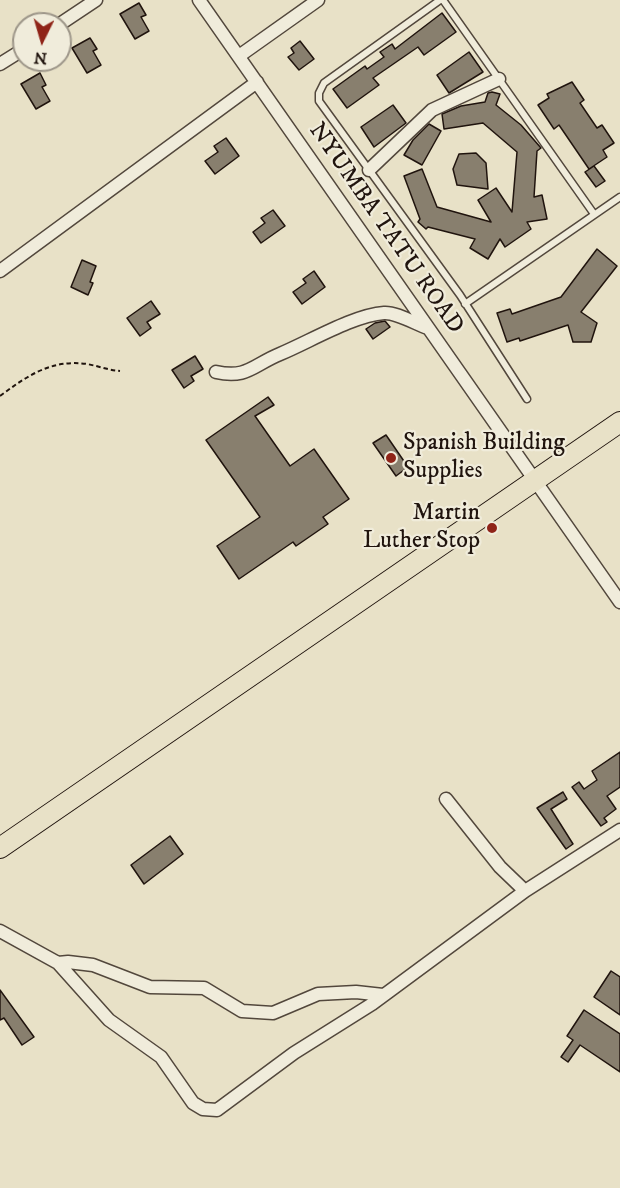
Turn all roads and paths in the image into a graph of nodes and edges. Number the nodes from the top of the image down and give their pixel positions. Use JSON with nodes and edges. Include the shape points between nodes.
{"nodes":[{"id":1,"x":96,"y":0,"type":"edge"},
{"id":2,"x":199,"y":0,"type":"edge"},
{"id":3,"x":318,"y":0,"type":"edge"},
{"id":4,"x":441,"y":0,"type":"edge"},
{"id":5,"x":72,"y":16,"type":"edge"},
{"id":6,"x":238,"y":56,"type":"junction"},
{"id":7,"x":499,"y":79,"type":"junction"},
{"id":8,"x":257,"y":82,"type":"junction"},
{"id":9,"x":369,"y":170,"type":"junction"},
{"id":10,"x":620,"y":197,"type":"edge"},
{"id":11,"x":594,"y":214,"type":"junction"},
{"id":12,"x":0,"y":271,"type":"edge"},
{"id":13,"x":465,"y":304,"type":"junction"},
{"id":14,"x":428,"y":328,"type":"junction"},
{"id":15,"x":120,"y":371,"type":"dead end"},
{"id":16,"x":216,"y":372,"type":"dead end"},
{"id":17,"x":0,"y":396,"type":"edge"},
{"id":18,"x":527,"y":399,"type":"dead end"},
{"id":19,"x":620,"y":422,"type":"edge"},
{"id":20,"x":535,"y":482,"type":"junction"},
{"id":21,"x":620,"y":602,"type":"edge"},
{"id":22,"x":447,"y":799,"type":"dead end"},
{"id":23,"x":620,"y":830,"type":"edge"},
{"id":24,"x":0,"y":848,"type":"edge"},
{"id":25,"x":525,"y":891,"type":"junction"},
{"id":26,"x":0,"y":931,"type":"edge"},
{"id":27,"x":58,"y":963,"type":"junction"},
{"id":28,"x":383,"y":995,"type":"junction"}],
"edges":[{"from":1,"to":5,"type":"street"},
{"from":2,"to":6,"type":"street","name":"NYUMBA TATU ROAD"},
{"from":3,"to":6,"type":"street"},
{"from":4,"to":7,"type":"lane"},
{"from":4,"to":9,"type":"lane","via":[[324,83],[319,93],[324,110]]},
{"from":6,"to":8,"type":"street","name":"NYUMBA TATU ROAD"},
{"from":7,"to":9,"type":"street","via":[[432,110]]},
{"from":7,"to":11,"type":"lane"},
{"from":8,"to":12,"type":"street"},
{"from":8,"to":14,"type":"street","name":"NYUMBA TATU ROAD"},
{"from":9,"to":13,"type":"lane"},
{"from":10,"to":11,"type":"lane"},
{"from":11,"to":13,"type":"lane"},
{"from":13,"to":18,"type":"lane"},
{"from":14,"to":16,"type":"street","via":[[386,312],[350,323],[244,374]]},
{"from":14,"to":20,"type":"street","name":"NYUMBA TATU ROAD"},
{"from":15,"to":17,"type":"path","via":[[87,364],[51,365]]},
{"from":19,"to":20,"type":"highway"},
{"from":20,"to":21,"type":"street","name":"NYUMBA TATU ROAD"},
{"from":20,"to":24,"type":"highway"},
{"from":22,"to":25,"type":"street","via":[[500,867]]},
{"from":23,"to":25,"type":"street"},
{"from":25,"to":28,"type":"street"},
{"from":26,"to":27,"type":"street"},
{"from":27,"to":28,"type":"street","via":[[93,965],[150,987],[204,988],[242,1011],[273,1013],[318,994]]},
{"from":27,"to":28,"type":"street","via":[[109,1020],[161,1057],[193,1103],[203,1109],[217,1110],[294,1053]]}]}
